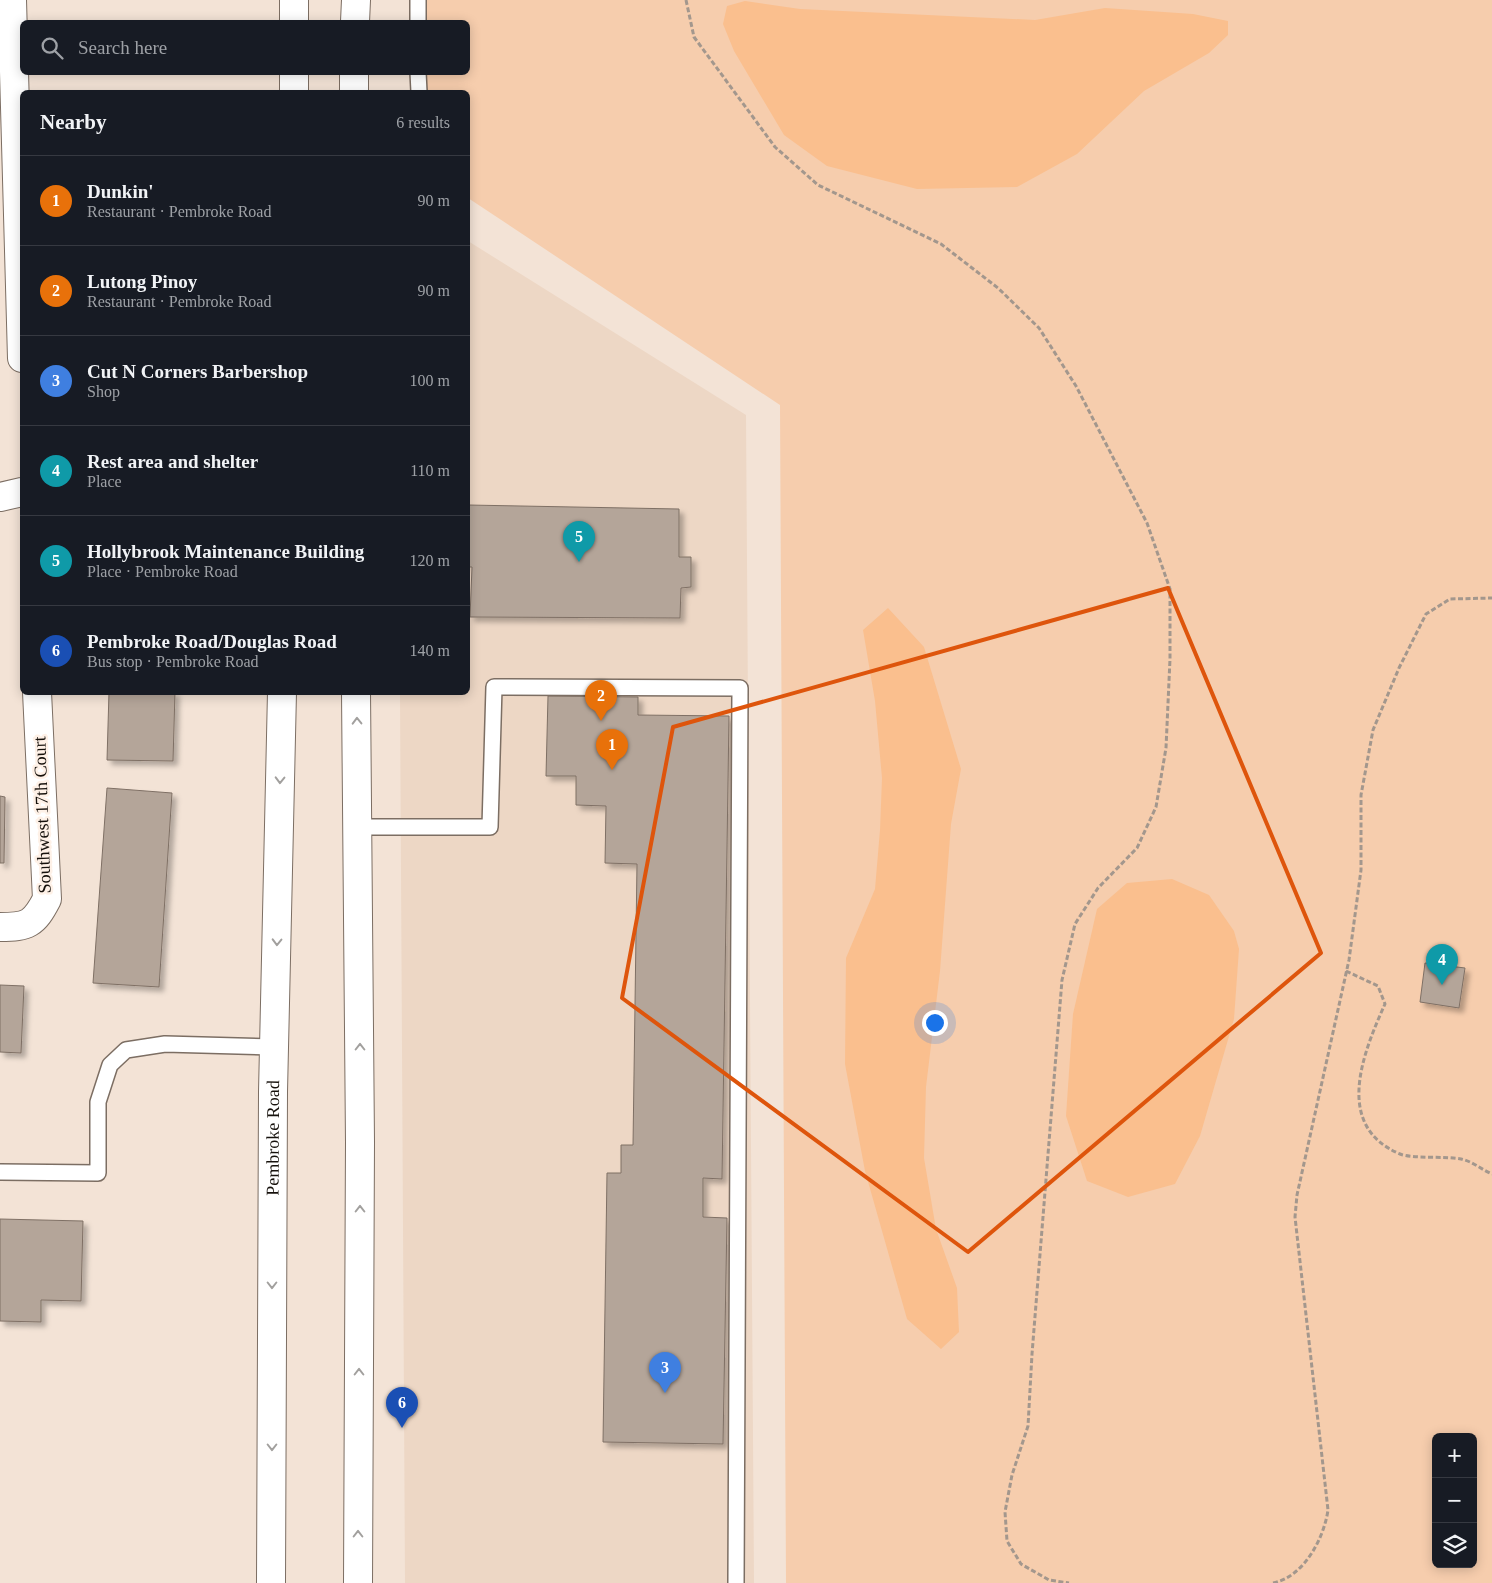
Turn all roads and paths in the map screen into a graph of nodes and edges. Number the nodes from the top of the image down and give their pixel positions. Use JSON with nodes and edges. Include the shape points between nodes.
{"nodes":[{"id":1,"x":12,"y":0,"type":"edge"},
{"id":2,"x":294,"y":0,"type":"edge"},
{"id":3,"x":356,"y":0,"type":"edge"},
{"id":4,"x":418,"y":0,"type":"edge"},
{"id":5,"x":686,"y":0,"type":"edge"},
{"id":6,"x":294,"y":20,"type":"edge"},
{"id":7,"x":355,"y":20,"type":"edge"},
{"id":8,"x":418,"y":20,"type":"edge"},
{"id":9,"x":294,"y":75,"type":"edge"},
{"id":10,"x":354,"y":75,"type":"edge"},
{"id":11,"x":418,"y":75,"type":"edge"},
{"id":12,"x":294,"y":90,"type":"edge"},
{"id":13,"x":354,"y":90,"type":"edge"},
{"id":14,"x":419,"y":90,"type":"edge"},
{"id":15,"x":20,"y":286,"type":"edge"},
{"id":16,"x":20,"y":492,"type":"edge"},
{"id":17,"x":0,"y":497,"type":"edge"},
{"id":18,"x":1492,"y":598,"type":"edge"},
{"id":19,"x":37,"y":695,"type":"edge"},
{"id":20,"x":282,"y":695,"type":"edge"},
{"id":21,"x":356,"y":695,"type":"edge"},
{"id":22,"x":359,"y":827,"type":"junction"},
{"id":23,"x":12,"y":927,"type":"edge"},
{"id":24,"x":1346,"y":971,"type":"junction"},
{"id":25,"x":274,"y":1047,"type":"junction"},
{"id":26,"x":0,"y":1172,"type":"edge"},
{"id":27,"x":1492,"y":1174,"type":"edge"},
{"id":28,"x":271,"y":1583,"type":"edge"},
{"id":29,"x":358,"y":1583,"type":"edge"},
{"id":30,"x":736,"y":1583,"type":"edge"},
{"id":31,"x":1069,"y":1583,"type":"edge"},
{"id":32,"x":1273,"y":1583,"type":"edge"}],
"edges":[{"from":1,"to":15,"type":"main road"},
{"from":2,"to":6,"type":"main road"},
{"from":3,"to":7,"type":"main road"},
{"from":4,"to":8,"type":"lane"},
{"from":5,"to":31,"type":"path","via":[[694,37],[775,147],[818,186],[941,244],[998,288],[1039,328],[1076,386],[1147,523],[1170,589],[1166,748],[1156,807],[1137,848],[1098,888],[1074,924],[1062,980],[1028,1426],[1012,1476],[1006,1512],[1007,1541],[1021,1564],[1050,1580]]},
{"from":9,"to":12,"type":"main road"},
{"from":10,"to":13,"type":"main road"},
{"from":11,"to":14,"type":"lane"},
{"from":16,"to":17,"type":"main road"},
{"from":18,"to":24,"type":"path","via":[[1450,599],[1426,614],[1386,698],[1374,730],[1361,795],[1361,870]]},
{"from":19,"to":23,"type":"main road","name":"Southwest 17th Court","via":[[47,899],[38,916]]},
{"from":20,"to":25,"type":"main road","name":"Pembroke Road","one_way":true},
{"from":22,"to":21,"type":"main road","one_way":true},
{"from":29,"to":22,"type":"main road","one_way":true},
{"from":22,"to":30,"type":"lane","via":[[490,828],[494,687],[740,688]]},
{"from":24,"to":27,"type":"path","via":[[1378,986],[1385,1004],[1365,1055],[1358,1084],[1361,1117],[1379,1141],[1401,1155],[1464,1159]]},
{"from":24,"to":32,"type":"path","via":[[1297,1195],[1295,1217],[1327,1521],[1307,1562],[1280,1582]]},
{"from":25,"to":26,"type":"lane","via":[[165,1044],[126,1050],[110,1065],[98,1102],[98,1173]]},
{"from":25,"to":28,"type":"main road","name":"Pembroke Road","one_way":true}]}
